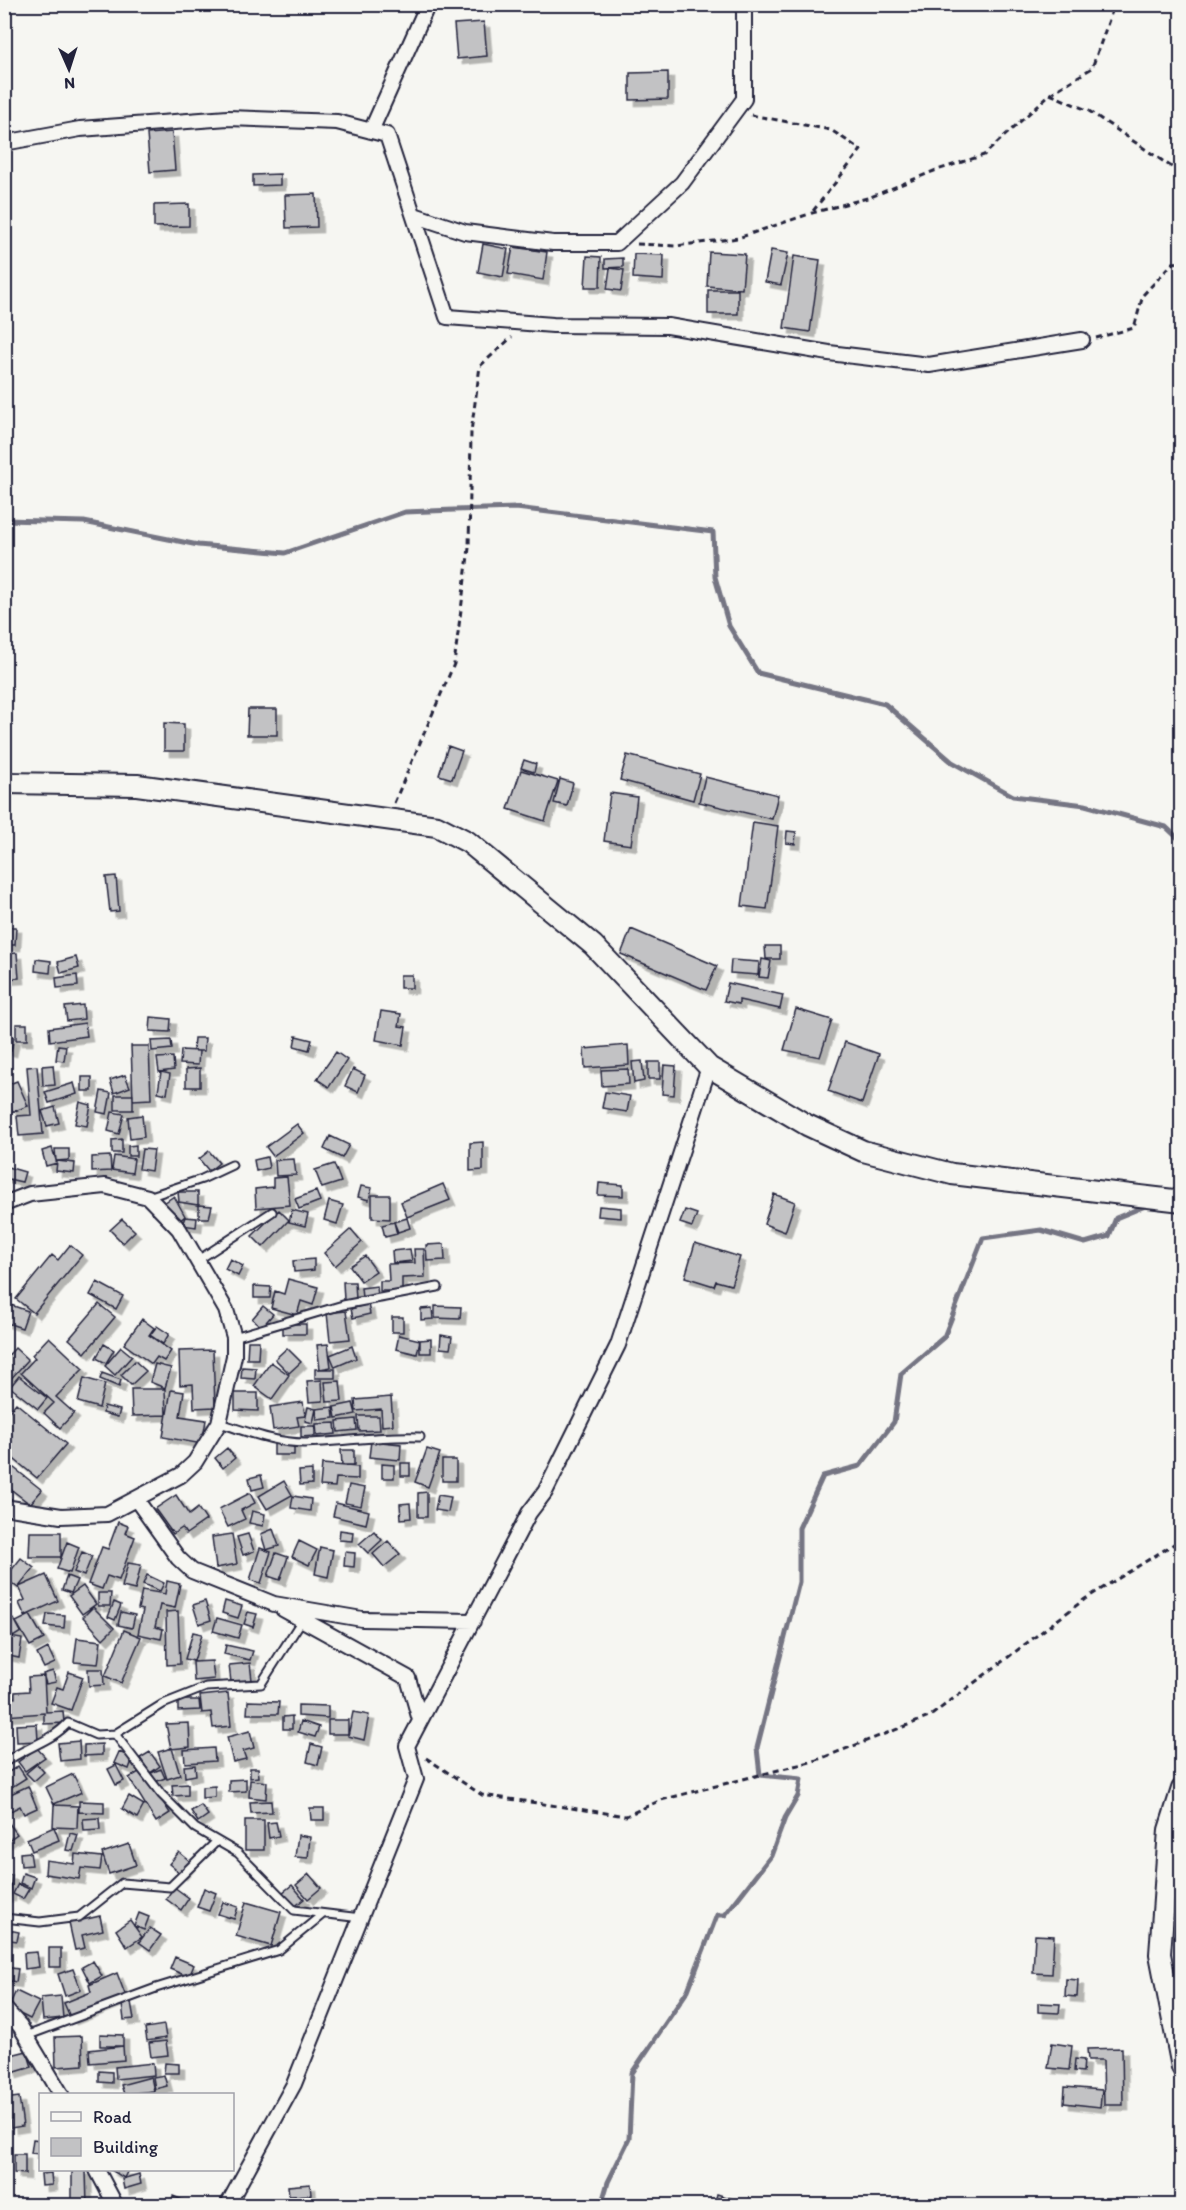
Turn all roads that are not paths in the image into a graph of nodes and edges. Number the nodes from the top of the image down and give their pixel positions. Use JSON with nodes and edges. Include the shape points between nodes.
{"nodes":[{"id":1,"x":428,"y":4,"type":"edge"},
{"id":2,"x":744,"y":4,"type":"edge"},
{"id":3,"x":371,"y":131,"type":"junction"},
{"id":4,"x":4,"y":143,"type":"edge"},
{"id":5,"x":414,"y":214,"type":"junction"},
{"id":6,"x":1082,"y":340,"type":"road end"},
{"id":7,"x":4,"y":783,"type":"edge"},
{"id":8,"x":709,"y":1067,"type":"junction"},
{"id":9,"x":232,"y":1165,"type":"dead end"},
{"id":10,"x":148,"y":1197,"type":"junction"},
{"id":11,"x":1182,"y":1201,"type":"edge"},
{"id":12,"x":4,"y":1204,"type":"edge"},
{"id":13,"x":272,"y":1212,"type":"dead end"},
{"id":14,"x":198,"y":1260,"type":"junction"},
{"id":15,"x":438,"y":1287,"type":"dead end"},
{"id":16,"x":234,"y":1337,"type":"junction"},
{"id":17,"x":219,"y":1423,"type":"junction"},
{"id":18,"x":420,"y":1437,"type":"dead end"},
{"id":19,"x":136,"y":1500,"type":"junction"},
{"id":20,"x":4,"y":1507,"type":"edge"},
{"id":21,"x":274,"y":1604,"type":"junction"},
{"id":22,"x":302,"y":1620,"type":"junction"},
{"id":23,"x":473,"y":1621,"type":"junction"},
{"id":24,"x":420,"y":1720,"type":"junction"},
{"id":25,"x":115,"y":1734,"type":"junction"},
{"id":26,"x":4,"y":1763,"type":"edge"},
{"id":27,"x":1182,"y":1789,"type":"edge"},
{"id":28,"x":217,"y":1841,"type":"junction"},
{"id":29,"x":323,"y":1914,"type":"junction"},
{"id":30,"x":4,"y":1918,"type":"edge"},
{"id":31,"x":361,"y":1918,"type":"junction"},
{"id":32,"x":4,"y":2008,"type":"edge"},
{"id":33,"x":26,"y":2036,"type":"junction"},
{"id":34,"x":1182,"y":2067,"type":"edge"},
{"id":35,"x":60,"y":2093,"type":"edge"},
{"id":36,"x":98,"y":2171,"type":"edge"},
{"id":37,"x":116,"y":2205,"type":"edge"},
{"id":38,"x":227,"y":2205,"type":"edge"}],
"edges":[{"from":1,"to":3,"type":"street"},
{"from":2,"to":5,"type":"street","via":[[744,99],[682,183],[617,243],[553,243],[465,232]]},
{"from":3,"to":4,"type":"street","via":[[337,122],[228,118],[80,129]]},
{"from":3,"to":5,"type":"street","via":[[387,135]]},
{"from":5,"to":6,"type":"street","via":[[447,317],[668,327],[929,365]]},
{"from":7,"to":8,"type":"street","via":[[137,785],[437,826],[468,842],[593,945]]},
{"from":8,"to":11,"type":"street","via":[[807,1125],[863,1151],[952,1174]]},
{"from":8,"to":23,"type":"street","via":[[618,1345],[545,1492],[529,1514]]},
{"from":9,"to":10,"type":"lane"},
{"from":10,"to":12,"type":"street","via":[[105,1186],[70,1187],[30,1194]]},
{"from":10,"to":14,"type":"street","via":[[179,1229]]},
{"from":13,"to":14,"type":"lane"},
{"from":14,"to":16,"type":"street","via":[[226,1310]]},
{"from":15,"to":16,"type":"lane","via":[[343,1305]]},
{"from":16,"to":17,"type":"street","via":[[234,1356]]},
{"from":17,"to":18,"type":"lane","via":[[304,1443],[386,1435]]},
{"from":17,"to":19,"type":"street","via":[[195,1462],[181,1475]]},
{"from":19,"to":20,"type":"street","via":[[107,1514],[90,1516],[61,1516]]},
{"from":19,"to":21,"type":"street","via":[[192,1571]]},
{"from":21,"to":22,"type":"street"},
{"from":21,"to":23,"type":"street","via":[[362,1619]]},
{"from":22,"to":24,"type":"street","via":[[408,1678]]},
{"from":22,"to":25,"type":"lane","via":[[261,1684],[206,1687],[163,1704]]},
{"from":23,"to":24,"type":"street"},
{"from":24,"to":31,"type":"street","via":[[407,1746],[416,1779]]},
{"from":25,"to":26,"type":"lane","via":[[96,1735],[68,1723],[58,1734]]},
{"from":25,"to":28,"type":"lane","via":[[161,1794],[195,1828]]},
{"from":27,"to":34,"type":"street","via":[[1169,1830],[1160,1954]]},
{"from":28,"to":29,"type":"lane","via":[[238,1853],[294,1910]]},
{"from":28,"to":30,"type":"lane","via":[[170,1887],[122,1883],[79,1917],[40,1922]]},
{"from":29,"to":31,"type":"lane"},
{"from":29,"to":33,"type":"lane","via":[[279,1950],[156,1988]]},
{"from":31,"to":38,"type":"street","via":[[294,2084]]},
{"from":32,"to":33,"type":"street"},
{"from":33,"to":35,"type":"street"},
{"from":36,"to":37,"type":"street"}]}
